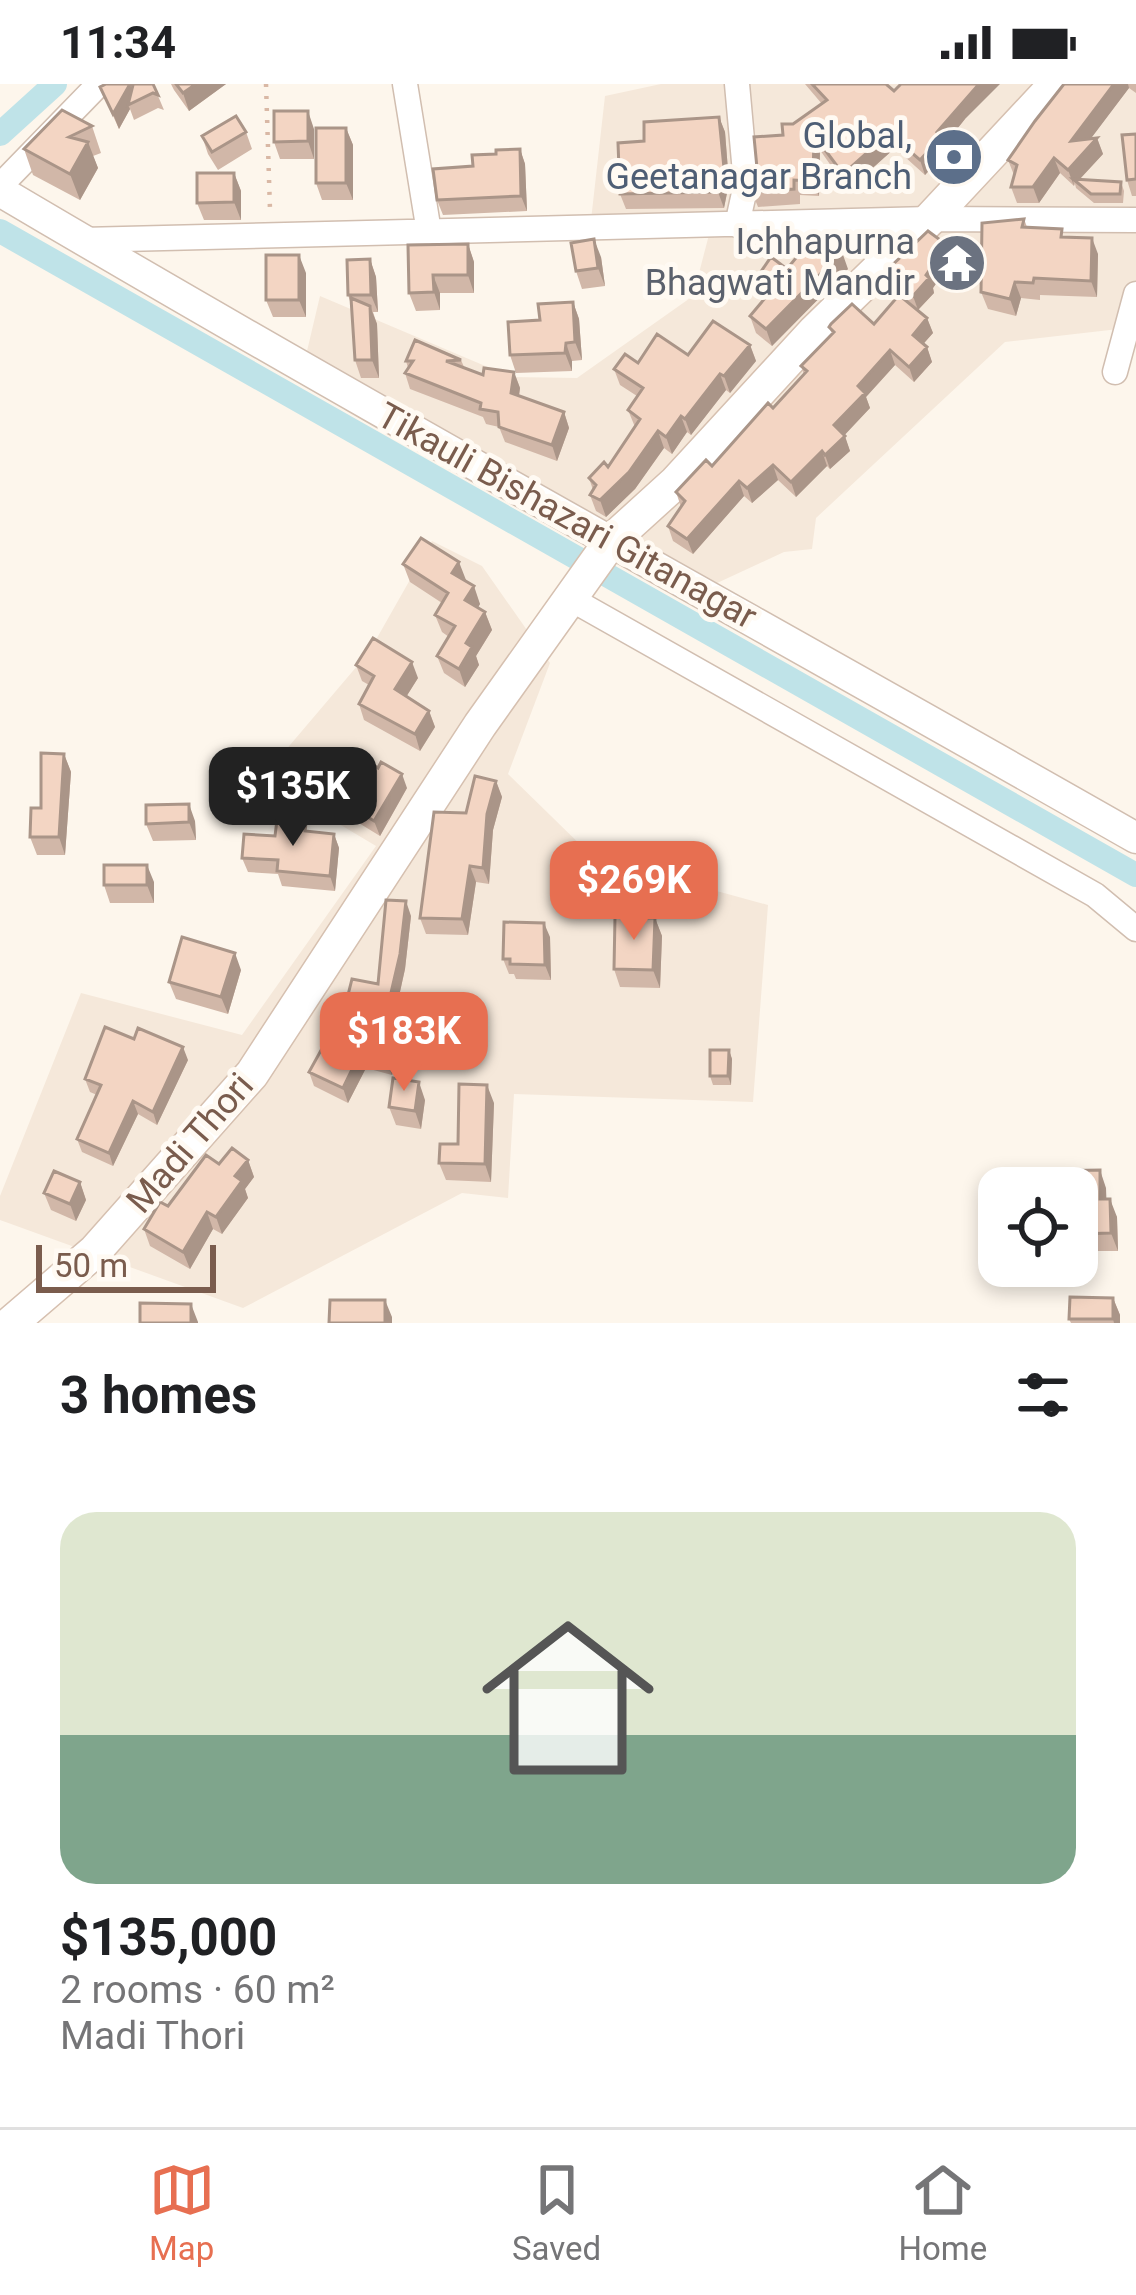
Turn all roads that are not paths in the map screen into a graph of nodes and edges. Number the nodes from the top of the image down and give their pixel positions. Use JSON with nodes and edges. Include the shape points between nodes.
{"nodes":[{"id":1,"x":99,"y":84,"type":"edge"},
{"id":2,"x":405,"y":84,"type":"edge"},
{"id":3,"x":737,"y":84,"type":"edge"},
{"id":4,"x":1056,"y":84,"type":"edge"},
{"id":5,"x":0,"y":189,"type":"edge"},
{"id":6,"x":930,"y":220,"type":"junction"},
{"id":7,"x":1136,"y":220,"type":"edge"},
{"id":8,"x":737,"y":225,"type":"junction"},
{"id":9,"x":429,"y":232,"type":"junction"},
{"id":10,"x":82,"y":240,"type":"junction"},
{"id":11,"x":1136,"y":294,"type":"edge"},
{"id":12,"x":1115,"y":371,"type":"dead end"},
{"id":13,"x":610,"y":543,"type":"junction"},
{"id":14,"x":578,"y":590,"type":"junction"},
{"id":15,"x":1136,"y":838,"type":"edge"},
{"id":16,"x":1136,"y":928,"type":"edge"},
{"id":17,"x":11,"y":1323,"type":"edge"}],
"edges":[{"from":1,"to":5,"type":"street"},
{"from":2,"to":9,"type":"street"},
{"from":3,"to":8,"type":"street","via":[[746,184]]},
{"from":4,"to":6,"type":"main road","name":"Madi Thori"},
{"from":5,"to":10,"type":"street","name":"Tikauli Bishazari Gitanagar"},
{"from":6,"to":7,"type":"street"},
{"from":6,"to":8,"type":"street"},
{"from":6,"to":13,"type":"main road","name":"Madi Thori"},
{"from":8,"to":9,"type":"street"},
{"from":9,"to":10,"type":"street"},
{"from":10,"to":13,"type":"street","name":"Tikauli Bishazari Gitanagar"},
{"from":11,"to":12,"type":"street"},
{"from":13,"to":14,"type":"main road","name":"Madi Thori"},
{"from":13,"to":15,"type":"street","name":"Tikauli Bishazari Gitanagar"},
{"from":14,"to":16,"type":"street","via":[[1095,895]]},
{"from":14,"to":17,"type":"main road","name":"Madi Thori","via":[[252,1074],[95,1251]]}]}
